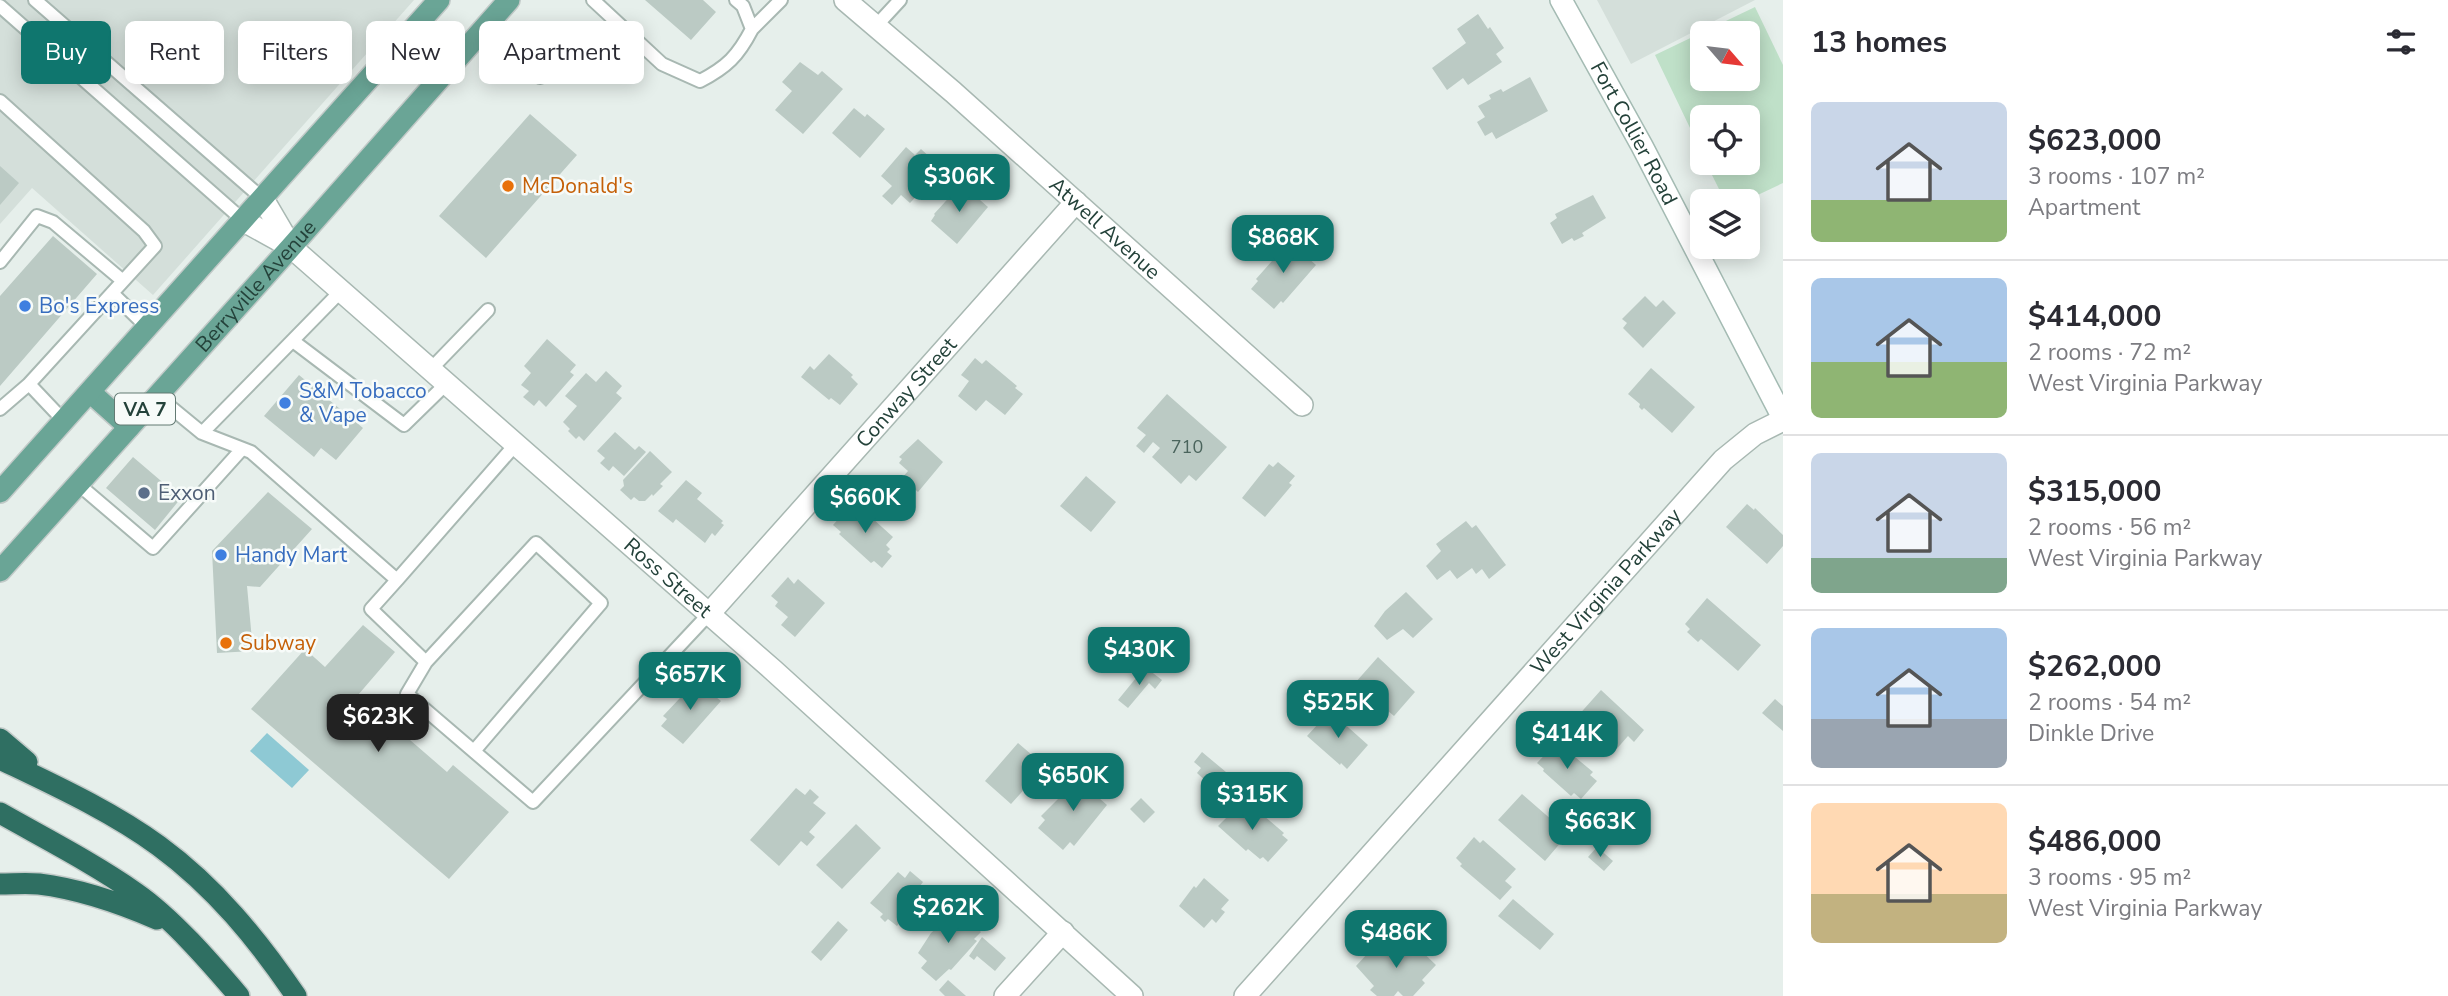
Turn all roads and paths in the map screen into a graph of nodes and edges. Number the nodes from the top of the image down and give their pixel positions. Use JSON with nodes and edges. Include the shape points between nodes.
{"nodes":[{"id":1,"x":35,"y":0,"type":"edge"},
{"id":2,"x":439,"y":0,"type":"edge"},
{"id":3,"x":509,"y":0,"type":"edge"},
{"id":4,"x":593,"y":0,"type":"edge"},
{"id":5,"x":736,"y":0,"type":"edge"},
{"id":6,"x":781,"y":0,"type":"edge"},
{"id":7,"x":845,"y":0,"type":"edge"},
{"id":8,"x":900,"y":0,"type":"edge"},
{"id":9,"x":1561,"y":0,"type":"edge"},
{"id":10,"x":0,"y":6,"type":"edge"},
{"id":11,"x":491,"y":21,"type":"edge"},
{"id":12,"x":876,"y":26,"type":"junction"},
{"id":13,"x":752,"y":29,"type":"junction"},
{"id":14,"x":479,"y":35,"type":"edge"},
{"id":15,"x":0,"y":101,"type":"edge"},
{"id":16,"x":263,"y":199,"type":"junction"},
{"id":17,"x":1076,"y":202,"type":"junction"},
{"id":18,"x":244,"y":220,"type":"junction"},
{"id":19,"x":291,"y":247,"type":"junction"},
{"id":20,"x":0,"y":262,"type":"edge"},
{"id":21,"x":123,"y":281,"type":"junction"},
{"id":22,"x":341,"y":291,"type":"junction"},
{"id":23,"x":112,"y":293,"type":"junction"},
{"id":24,"x":488,"y":310,"type":"dead end"},
{"id":25,"x":148,"y":328,"type":"junction"},
{"id":26,"x":292,"y":341,"type":"junction"},
{"id":27,"x":438,"y":377,"type":"junction"},
{"id":28,"x":29,"y":384,"type":"junction"},
{"id":29,"x":90,"y":392,"type":"junction"},
{"id":30,"x":157,"y":396,"type":"junction"},
{"id":31,"x":1302,"y":405,"type":"dead end"},
{"id":32,"x":0,"y":409,"type":"edge"},
{"id":33,"x":1783,"y":419,"type":"edge"},
{"id":34,"x":64,"y":421,"type":"junction"},
{"id":35,"x":129,"y":427,"type":"junction"},
{"id":36,"x":202,"y":433,"type":"junction"},
{"id":37,"x":516,"y":445,"type":"junction"},
{"id":38,"x":242,"y":449,"type":"junction"},
{"id":39,"x":78,"y":484,"type":"junction"},
{"id":40,"x":0,"y":492,"type":"edge"},
{"id":41,"x":0,"y":571,"type":"edge"},
{"id":42,"x":397,"y":580,"type":"junction"},
{"id":43,"x":708,"y":615,"type":"junction"},
{"id":44,"x":426,"y":662,"type":"junction"},
{"id":45,"x":0,"y":739,"type":"edge"},
{"id":46,"x":474,"y":751,"type":"junction"},
{"id":47,"x":0,"y":759,"type":"edge"},
{"id":48,"x":58,"y":787,"type":"junction"},
{"id":49,"x":0,"y":813,"type":"edge"},
{"id":50,"x":0,"y":884,"type":"edge"},
{"id":51,"x":173,"y":926,"type":"junction"},
{"id":52,"x":1063,"y":932,"type":"junction"},
{"id":53,"x":239,"y":996,"type":"edge"},
{"id":54,"x":296,"y":996,"type":"edge"},
{"id":55,"x":1005,"y":996,"type":"edge"},
{"id":56,"x":1132,"y":996,"type":"edge"},
{"id":57,"x":1245,"y":996,"type":"edge"}],
"edges":[{"from":1,"to":16,"type":"lane"},
{"from":2,"to":16,"type":"main road","number":"VA 7"},
{"from":3,"to":11,"type":"main road","name":"Berryville Avenue","number":"VA 7"},
{"from":4,"to":13,"type":"lane","via":[[662,64],[700,80],[740,51]]},
{"from":5,"to":13,"type":"lane"},
{"from":6,"to":13,"type":"lane"},
{"from":7,"to":12,"type":"street","name":"Atwell Avenue"},
{"from":8,"to":12,"type":"lane"},
{"from":9,"to":33,"type":"street","name":"Fort Collier Road"},
{"from":10,"to":18,"type":"lane"},
{"from":12,"to":17,"type":"street","name":"Atwell Avenue"},
{"from":14,"to":19,"type":"main road","name":"Berryville Avenue","number":"VA 7"},
{"from":15,"to":21,"type":"lane","via":[[155,246]]},
{"from":16,"to":18,"type":"main road","number":"VA 7"},
{"from":16,"to":19,"type":"street","name":"Ross Street"},
{"from":17,"to":31,"type":"street","name":"Atwell Avenue"},
{"from":17,"to":43,"type":"street","name":"Conway Street"},
{"from":18,"to":19,"type":"street","name":"Ross Street"},
{"from":18,"to":25,"type":"main road","number":"VA 7"},
{"from":19,"to":22,"type":"street","name":"Ross Street"},
{"from":19,"to":30,"type":"main road","name":"Berryville Avenue","number":"VA 7"},
{"from":20,"to":21,"type":"lane","via":[[37,216],[53,222]]},
{"from":21,"to":23,"type":"lane"},
{"from":22,"to":26,"type":"lane"},
{"from":22,"to":27,"type":"street","name":"Ross Street"},
{"from":23,"to":25,"type":"lane"},
{"from":23,"to":28,"type":"lane"},
{"from":24,"to":27,"type":"lane"},
{"from":25,"to":29,"type":"main road","number":"VA 7"},
{"from":26,"to":27,"type":"lane","via":[[404,425]]},
{"from":26,"to":36,"type":"lane"},
{"from":27,"to":37,"type":"street","name":"Ross Street"},
{"from":28,"to":32,"type":"lane"},
{"from":28,"to":34,"type":"lane"},
{"from":29,"to":34,"type":"main road","number":"VA 7"},
{"from":29,"to":35,"type":"main road"},
{"from":30,"to":35,"type":"main road","name":"Berryville Avenue","number":"VA 7"},
{"from":30,"to":36,"type":"lane"},
{"from":33,"to":57,"type":"street","name":"West Virginia Parkway","via":[[1723,460]]},
{"from":34,"to":40,"type":"main road","number":"VA 7"},
{"from":35,"to":39,"type":"main road","name":"Berryville Avenue","number":"VA 7"},
{"from":36,"to":38,"type":"lane"},
{"from":37,"to":42,"type":"lane"},
{"from":37,"to":43,"type":"street","name":"Ross Street"},
{"from":38,"to":39,"type":"lane","via":[[153,548]]},
{"from":38,"to":42,"type":"lane"},
{"from":39,"to":41,"type":"main road","name":"Berryville Avenue","number":"VA 7"},
{"from":42,"to":44,"type":"lane","via":[[371,609]]},
{"from":43,"to":46,"type":"lane","via":[[533,802]]},
{"from":43,"to":52,"type":"street","name":"Ross Street"},
{"from":44,"to":46,"type":"lane","via":[[407,694]]},
{"from":44,"to":46,"type":"lane","via":[[536,543],[601,603]]},
{"from":45,"to":48,"type":"highway"},
{"from":47,"to":48,"type":"highway"},
{"from":48,"to":54,"type":"highway","via":[[124,823],[186,867],[250,932]]},
{"from":49,"to":51,"type":"highway","via":[[138,894]]},
{"from":50,"to":51,"type":"highway","via":[[39,884],[89,895]]},
{"from":51,"to":53,"type":"highway"},
{"from":52,"to":55,"type":"street"},
{"from":52,"to":56,"type":"street","name":"Ross Street"}]}
